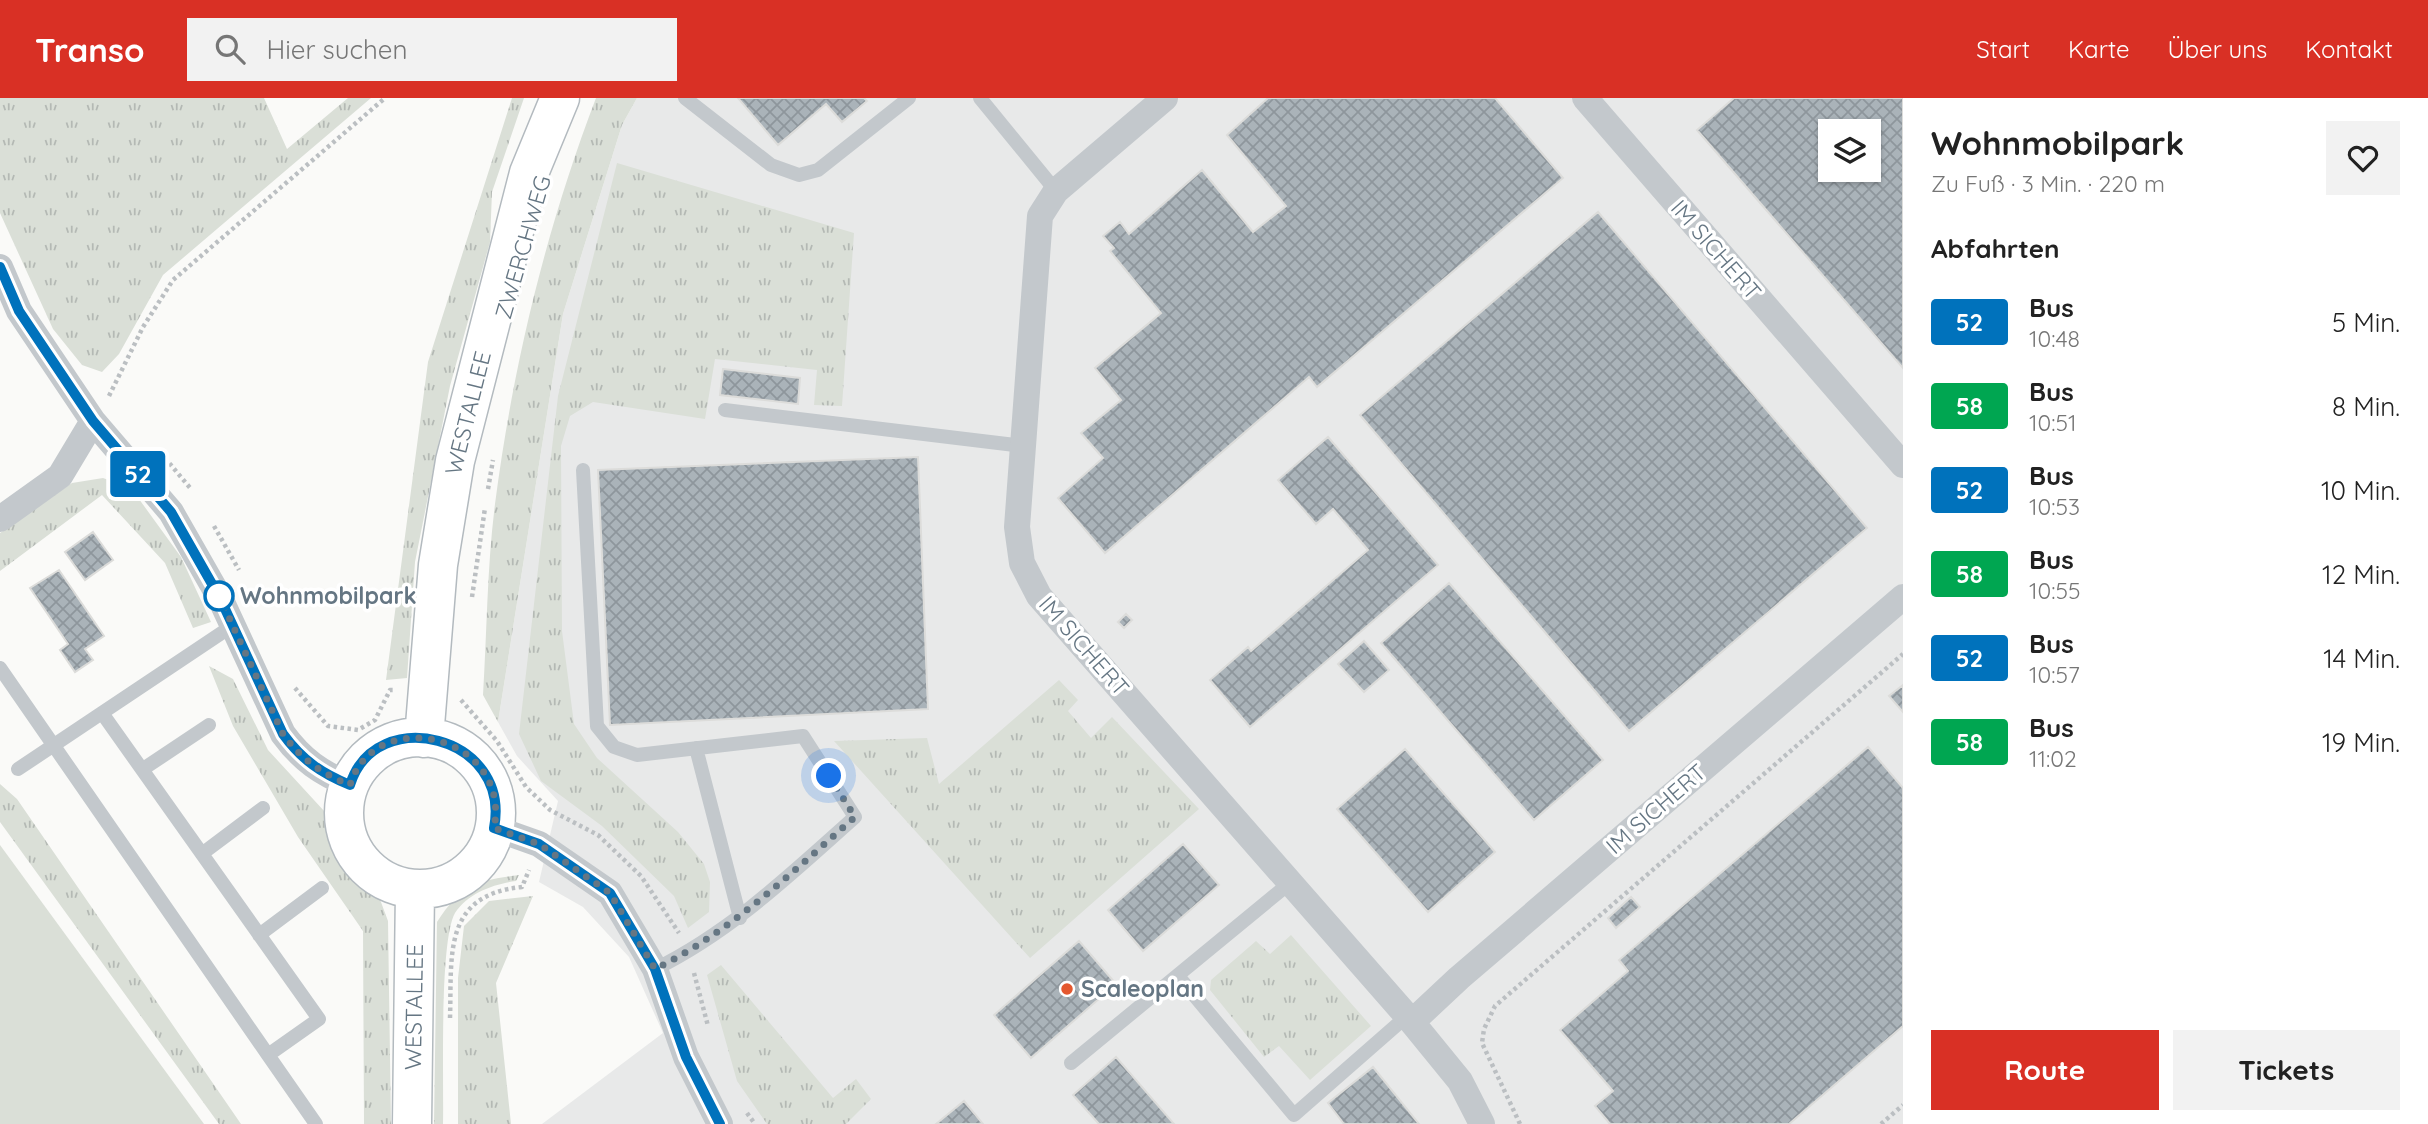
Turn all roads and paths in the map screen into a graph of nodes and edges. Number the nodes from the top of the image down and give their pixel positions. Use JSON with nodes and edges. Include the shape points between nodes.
{"nodes":[{"id":1,"x":385,"y":98,"type":"edge"},
{"id":2,"x":560,"y":98,"type":"edge"},
{"id":3,"x":685,"y":98,"type":"edge"},
{"id":4,"x":909,"y":98,"type":"edge"},
{"id":5,"x":980,"y":98,"type":"edge"},
{"id":6,"x":1165,"y":98,"type":"edge"},
{"id":7,"x":1585,"y":98,"type":"edge"},
{"id":8,"x":1056,"y":191,"type":"junction"},
{"id":9,"x":0,"y":267,"type":"edge"},
{"id":10,"x":118,"y":404,"type":"dead end"},
{"id":11,"x":725,"y":410,"type":"dead end"},
{"id":12,"x":93,"y":421,"type":"junction"},
{"id":13,"x":1023,"y":446,"type":"junction"},
{"id":14,"x":161,"y":453,"type":"dead end"},
{"id":15,"x":494,"y":458,"type":"dead end"},
{"id":16,"x":1903,"y":466,"type":"edge"},
{"id":17,"x":583,"y":470,"type":"dead end"},
{"id":18,"x":194,"y":493,"type":"dead end"},
{"id":19,"x":207,"y":514,"type":"dead end"},
{"id":20,"x":0,"y":519,"type":"edge"},
{"id":21,"x":243,"y":581,"type":"dead end"},
{"id":22,"x":1903,"y":597,"type":"edge"},
{"id":23,"x":471,"y":603,"type":"dead end"},
{"id":24,"x":232,"y":626,"type":"junction"},
{"id":25,"x":1903,"y":654,"type":"edge"},
{"id":26,"x":0,"y":668,"type":"edge"},
{"id":27,"x":292,"y":682,"type":"dead end"},
{"id":28,"x":450,"y":692,"type":"junction"},
{"id":29,"x":102,"y":713,"type":"junction"},
{"id":30,"x":209,"y":725,"type":"dead end"},
{"id":31,"x":424,"y":738,"type":"junction"},
{"id":32,"x":55,"y":745,"type":"junction"},
{"id":33,"x":696,"y":748,"type":"junction"},
{"id":34,"x":18,"y":769,"type":"dead end"},
{"id":35,"x":143,"y":769,"type":"junction"},
{"id":36,"x":350,"y":785,"type":"junction"},
{"id":37,"x":263,"y":808,"type":"dead end"},
{"id":38,"x":550,"y":810,"type":"dead end"},
{"id":39,"x":494,"y":828,"type":"junction"},
{"id":40,"x":539,"y":844,"type":"junction"},
{"id":41,"x":203,"y":853,"type":"junction"},
{"id":42,"x":1291,"y":883,"type":"junction"},
{"id":43,"x":323,"y":888,"type":"dead end"},
{"id":44,"x":415,"y":889,"type":"junction"},
{"id":45,"x":740,"y":918,"type":"junction"},
{"id":46,"x":259,"y":934,"type":"junction"},
{"id":47,"x":655,"y":969,"type":"junction"},
{"id":48,"x":1178,"y":976,"type":"junction"},
{"id":49,"x":1409,"y":1019,"type":"junction"},
{"id":50,"x":450,"y":1029,"type":"dead end"},
{"id":51,"x":268,"y":1055,"type":"junction"},
{"id":52,"x":1072,"y":1063,"type":"dead end"},
{"id":53,"x":1903,"y":1105,"type":"edge"},
{"id":54,"x":316,"y":1124,"type":"edge"},
{"id":55,"x":412,"y":1124,"type":"edge"},
{"id":56,"x":720,"y":1124,"type":"edge"},
{"id":57,"x":1482,"y":1124,"type":"edge"},
{"id":58,"x":1520,"y":1124,"type":"edge"},
{"id":59,"x":1881,"y":1124,"type":"edge"}],
"edges":[{"from":1,"to":10,"type":"path","via":[[173,280],[143,327],[110,394]]},
{"from":2,"to":28,"type":"main road","name":"WESTALLEE","via":[[529,173],[455,461],[438,565]]},
{"from":3,"to":4,"type":"lane","via":[[771,165],[799,175],[818,170]]},
{"from":5,"to":8,"type":"lane"},
{"from":6,"to":8,"type":"street","name":"IM SICHERT"},
{"from":7,"to":16,"type":"street","name":"IM SICHERT"},
{"from":8,"to":13,"type":"street","name":"IM SICHERT","via":[[1040,216]]},
{"from":9,"to":12,"type":"street","via":[[19,311]]},
{"from":11,"to":13,"type":"lane"},
{"from":12,"to":20,"type":"street","via":[[60,476]]},
{"from":12,"to":24,"type":"street","via":[[171,512]]},
{"from":13,"to":42,"type":"street","name":"IM SICHERT","via":[[1017,527],[1022,563],[1039,596]]},
{"from":14,"to":18,"type":"path"},
{"from":15,"to":23,"type":"path"},
{"from":17,"to":33,"type":"lane","via":[[597,726],[614,747],[637,755]]},
{"from":19,"to":21,"type":"path"},
{"from":22,"to":49,"type":"street","name":"IM SICHERT"},
{"from":24,"to":29,"type":"lane"},
{"from":24,"to":36,"type":"street","via":[[290,744],[320,772]]},
{"from":25,"to":58,"type":"path","via":[[1495,1006],[1483,1029],[1482,1043]]},
{"from":26,"to":32,"type":"lane"},
{"from":27,"to":28,"type":"path","via":[[328,726],[358,730],[375,720],[390,690]]},
{"from":28,"to":31,"type":"main road","name":"WESTALLEE"},
{"from":29,"to":32,"type":"lane"},
{"from":29,"to":35,"type":"lane"},
{"from":30,"to":35,"type":"lane"},
{"from":31,"to":36,"type":"main road","via":[[389,743],[368,758]]},
{"from":31,"to":39,"type":"main road","via":[[439,739],[462,750],[481,767],[492,790]]},
{"from":32,"to":34,"type":"lane"},
{"from":32,"to":51,"type":"lane"},
{"from":33,"to":45,"type":"lane"},
{"from":33,"to":45,"type":"lane","via":[[803,736],[855,817]]},
{"from":35,"to":41,"type":"lane"},
{"from":36,"to":44,"type":"main road","via":[[345,828],[355,852],[370,871],[391,884]]},
{"from":37,"to":41,"type":"lane"},
{"from":38,"to":40,"type":"path"},
{"from":39,"to":40,"type":"street"},
{"from":39,"to":44,"type":"main road","via":[[480,860],[462,877],[440,887]]},
{"from":40,"to":47,"type":"street","via":[[610,893]]},
{"from":40,"to":50,"type":"path","via":[[522,887],[500,889],[461,916],[452,948]]},
{"from":41,"to":46,"type":"lane"},
{"from":42,"to":48,"type":"lane"},
{"from":42,"to":49,"type":"street","name":"IM SICHERT"},
{"from":43,"to":46,"type":"lane"},
{"from":44,"to":55,"type":"main road","name":"WESTALLEE"},
{"from":45,"to":47,"type":"lane","via":[[689,953]]},
{"from":46,"to":51,"type":"lane","via":[[319,1019]]},
{"from":47,"to":56,"type":"street","via":[[686,1057]]},
{"from":48,"to":49,"type":"lane","via":[[1294,1115]]},
{"from":48,"to":52,"type":"lane"},
{"from":49,"to":57,"type":"street","name":"IM SICHERT","via":[[1460,1082]]},
{"from":51,"to":54,"type":"lane"},
{"from":53,"to":59,"type":"path"}]}
